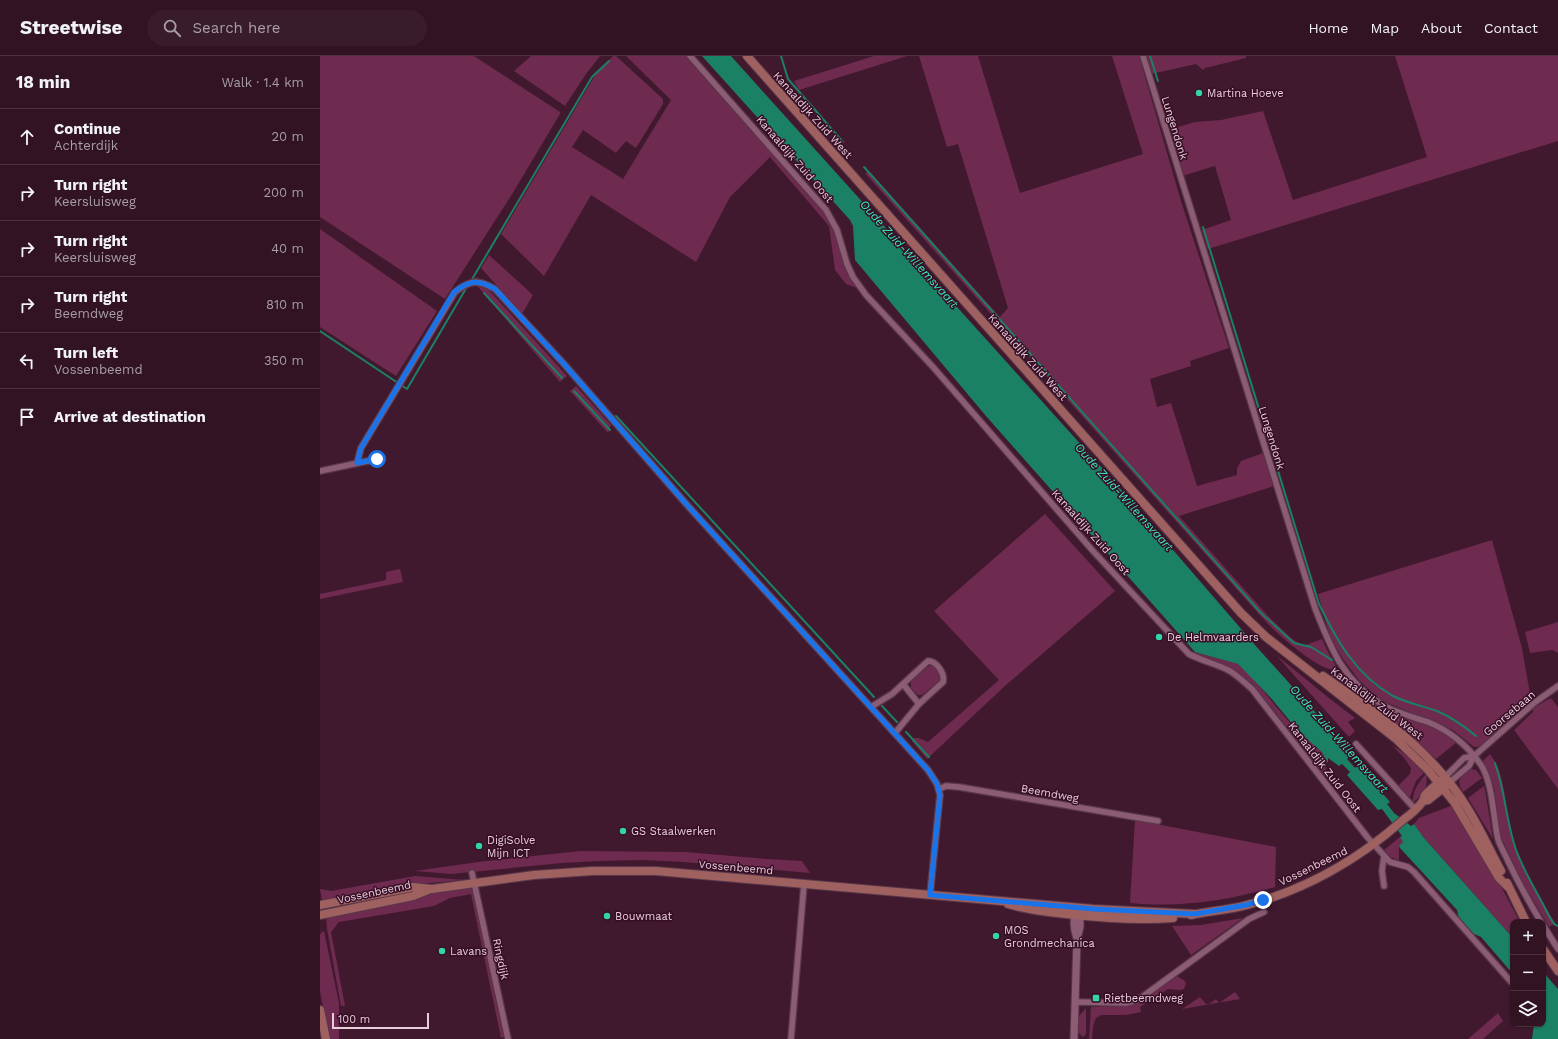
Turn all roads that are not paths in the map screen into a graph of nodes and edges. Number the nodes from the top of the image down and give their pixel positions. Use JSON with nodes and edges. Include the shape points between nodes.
{"nodes":[{"id":1,"x":690,"y":56,"type":"edge"},
{"id":2,"x":747,"y":56,"type":"edge"},
{"id":3,"x":1143,"y":56,"type":"edge"},
{"id":4,"x":377,"y":459,"type":"dead end"},
{"id":5,"x":357,"y":463,"type":"junction"},
{"id":6,"x":320,"y":471,"type":"edge"},
{"id":7,"x":903,"y":684,"type":"junction"},
{"id":8,"x":1558,"y":686,"type":"edge"},
{"id":9,"x":919,"y":704,"type":"junction"},
{"id":10,"x":871,"y":707,"type":"junction"},
{"id":11,"x":894,"y":733,"type":"junction"},
{"id":12,"x":1356,"y":744,"type":"dead end"},
{"id":13,"x":1474,"y":756,"type":"junction"},
{"id":14,"x":1444,"y":783,"type":"junction"},
{"id":15,"x":939,"y":789,"type":"junction"},
{"id":16,"x":1415,"y":810,"type":"junction"},
{"id":17,"x":1158,"y":821,"type":"dead end"},
{"id":18,"x":1374,"y":844,"type":"junction"},
{"id":19,"x":1384,"y":856,"type":"junction"},
{"id":20,"x":472,"y":873,"type":"dead end"},
{"id":21,"x":475,"y":883,"type":"junction"},
{"id":22,"x":804,"y":884,"type":"junction"},
{"id":23,"x":1384,"y":886,"type":"dead end"},
{"id":24,"x":432,"y":889,"type":"junction"},
{"id":25,"x":930,"y":895,"type":"junction"},
{"id":26,"x":996,"y":900,"type":"junction"},
{"id":27,"x":320,"y":905,"type":"edge"},
{"id":28,"x":1079,"y":907,"type":"junction"},
{"id":29,"x":1264,"y":912,"type":"dead end"},
{"id":30,"x":1195,"y":914,"type":"junction"},
{"id":31,"x":320,"y":915,"type":"edge"},
{"id":32,"x":1078,"y":915,"type":"junction"},
{"id":33,"x":1524,"y":919,"type":"edge"},
{"id":34,"x":1539,"y":919,"type":"edge"},
{"id":35,"x":1546,"y":930,"type":"edge"},
{"id":36,"x":1558,"y":949,"type":"edge"},
{"id":37,"x":1546,"y":954,"type":"edge"},
{"id":38,"x":1558,"y":971,"type":"edge"},
{"id":39,"x":1510,"y":981,"type":"edge"},
{"id":40,"x":1076,"y":1002,"type":"junction"},
{"id":41,"x":320,"y":1010,"type":"edge"},
{"id":42,"x":1076,"y":1037,"type":"edge"},
{"id":43,"x":326,"y":1039,"type":"edge"},
{"id":44,"x":508,"y":1039,"type":"edge"},
{"id":45,"x":791,"y":1039,"type":"edge"}],
"edges":[{"from":1,"to":18,"type":"street","name":"Kanaaldijk Zuid Oost","via":[[826,210],[837,230],[847,264],[866,295],[933,367],[1093,551],[1189,654],[1236,675],[1252,689]]},
{"from":2,"to":14,"type":"main road","name":"Kanaaldijk Zuid West","via":[[1232,604],[1266,637],[1395,738]]},
{"from":3,"to":13,"type":"street","name":"Lungendonk","via":[[1315,608],[1331,649],[1344,671],[1370,696],[1384,706],[1451,733]]},
{"from":4,"to":5,"type":"street"},
{"from":5,"to":6,"type":"street"},
{"from":5,"to":10,"type":"street","via":[[361,448],[454,292],[472,282],[487,284],[495,289],[564,364],[693,512]]},
{"from":7,"to":9,"type":"street"},
{"from":7,"to":9,"type":"street","via":[[928,661],[934,663],[944,677],[943,682]]},
{"from":7,"to":10,"type":"street"},
{"from":8,"to":13,"type":"street","name":"Goorsebaan","via":[[1534,703]]},
{"from":9,"to":11,"type":"street"},
{"from":10,"to":11,"type":"street"},
{"from":11,"to":15,"type":"street","via":[[928,770]]},
{"from":12,"to":16,"type":"street"},
{"from":13,"to":14,"type":"street","name":"Goorsebaan","via":[[1469,766]]},
{"from":13,"to":34,"type":"street","via":[[1487,778],[1498,840],[1519,885]]},
{"from":14,"to":16,"type":"main road","name":"Vossenbeemd"},
{"from":14,"to":33,"type":"main road","name":"Kanaaldijk Zuid West","via":[[1499,878],[1508,887]]},
{"from":15,"to":17,"type":"street","name":"Beemdweg","via":[[946,786],[959,787]]},
{"from":15,"to":25,"type":"street"},
{"from":16,"to":18,"type":"main road","name":"Vossenbeemd"},
{"from":18,"to":19,"type":"street","name":"Kanaaldijk Zuid Oost"},
{"from":18,"to":30,"type":"main road","name":"Vossenbeemd","via":[[1336,869],[1280,894],[1246,905]]},
{"from":19,"to":23,"type":"street"},
{"from":19,"to":39,"type":"street","name":"Kanaaldijk Zuid Oost","via":[[1390,862],[1408,867],[1414,872]]},
{"from":20,"to":21,"type":"street"},
{"from":21,"to":22,"type":"main road","name":"Vossenbeemd","via":[[592,871],[656,871]]},
{"from":21,"to":24,"type":"main road","name":"Vossenbeemd"},
{"from":21,"to":44,"type":"street","name":"Ringdijk"},
{"from":22,"to":25,"type":"main road","name":"Vossenbeemd"},
{"from":22,"to":45,"type":"street"},
{"from":24,"to":27,"type":"main road","name":"Vossenbeemd","via":[[413,887]]},
{"from":24,"to":31,"type":"main road","name":"Vossenbeemd","via":[[413,896]]},
{"from":25,"to":26,"type":"main road","name":"Vossenbeemd"},
{"from":26,"to":28,"type":"main road","name":"Vossenbeemd"},
{"from":26,"to":32,"type":"main road","name":"Vossenbeemd","via":[[1038,911]]},
{"from":28,"to":30,"type":"main road","name":"Vossenbeemd"},
{"from":28,"to":32,"type":"street"},
{"from":29,"to":40,"type":"street","via":[[1249,918],[1138,1000],[1121,1003]]},
{"from":30,"to":32,"type":"main road","name":"Vossenbeemd","via":[[1145,919]]},
{"from":32,"to":40,"type":"street","via":[[1074,927],[1077,939]]},
{"from":35,"to":36,"type":"street"},
{"from":37,"to":38,"type":"main road"},
{"from":40,"to":42,"type":"street"},
{"from":41,"to":43,"type":"main road"}]}
